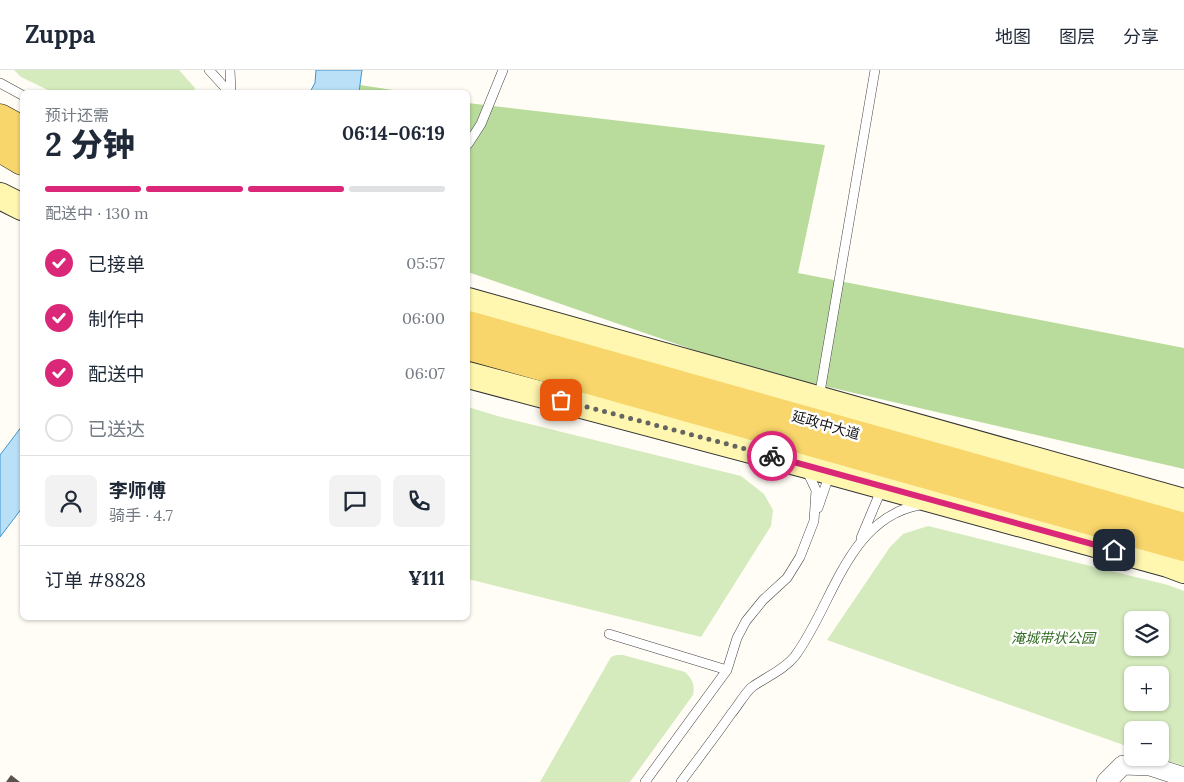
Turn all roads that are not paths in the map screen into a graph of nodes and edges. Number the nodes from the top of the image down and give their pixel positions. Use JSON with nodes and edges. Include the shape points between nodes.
{"nodes":[{"id":1,"x":209,"y":70,"type":"edge"},
{"id":2,"x":230,"y":70,"type":"edge"},
{"id":3,"x":503,"y":70,"type":"edge"},
{"id":4,"x":875,"y":70,"type":"edge"},
{"id":5,"x":0,"y":83,"type":"edge"},
{"id":6,"x":228,"y":90,"type":"edge"},
{"id":7,"x":230,"y":90,"type":"edge"},
{"id":8,"x":20,"y":94,"type":"edge"},
{"id":9,"x":0,"y":118,"type":"edge"},
{"id":10,"x":20,"y":129,"type":"edge"},
{"id":11,"x":470,"y":141,"type":"edge"},
{"id":12,"x":0,"y":148,"type":"edge"},
{"id":13,"x":20,"y":160,"type":"edge"},
{"id":14,"x":0,"y":166,"type":"edge"},
{"id":15,"x":20,"y":171,"type":"edge"},
{"id":16,"x":0,"y":196,"type":"edge"},
{"id":17,"x":20,"y":206,"type":"edge"},
{"id":18,"x":470,"y":302,"type":"edge"},
{"id":19,"x":470,"y":326,"type":"edge"},
{"id":20,"x":470,"y":347,"type":"edge"},
{"id":21,"x":470,"y":376,"type":"edge"},
{"id":22,"x":819,"y":400,"type":"junction"},
{"id":23,"x":840,"y":440,"type":"junction"},
{"id":24,"x":897,"y":456,"type":"junction"},
{"id":25,"x":803,"y":464,"type":"junction"},
{"id":26,"x":936,"y":501,"type":"junction"},
{"id":27,"x":1184,"y":502,"type":"edge"},
{"id":28,"x":814,"y":521,"type":"junction"},
{"id":29,"x":1184,"y":527,"type":"edge"},
{"id":30,"x":857,"y":546,"type":"junction"},
{"id":31,"x":1184,"y":546,"type":"edge"},
{"id":32,"x":1184,"y":570,"type":"edge"},
{"id":33,"x":609,"y":634,"type":"dead end"},
{"id":34,"x":727,"y":670,"type":"junction"},
{"id":35,"x":1184,"y":777,"type":"edge"},
{"id":36,"x":645,"y":782,"type":"edge"},
{"id":37,"x":681,"y":782,"type":"edge"},
{"id":38,"x":1106,"y":782,"type":"edge"}],
"edges":[{"from":1,"to":6,"type":"lane"},
{"from":2,"to":7,"type":"lane"},
{"from":3,"to":11,"type":"lane","via":[[481,124]]},
{"from":4,"to":22,"type":"lane"},
{"from":5,"to":8,"type":"lane"},
{"from":9,"to":10,"type":"main road"},
{"from":12,"to":13,"type":"main road"},
{"from":14,"to":15,"type":"main road"},
{"from":16,"to":17,"type":"street"},
{"from":18,"to":22,"type":"street"},
{"from":19,"to":23,"type":"main road","name":"延政中大道"},
{"from":20,"to":23,"type":"main road","name":"延政中大道"},
{"from":21,"to":25,"type":"street"},
{"from":22,"to":23,"type":"street"},
{"from":23,"to":24,"type":"main road","name":"延政中大道"},
{"from":23,"to":24,"type":"street"},
{"from":23,"to":25,"type":"street"},
{"from":23,"to":28,"type":"lane"},
{"from":24,"to":26,"type":"street"},
{"from":24,"to":27,"type":"street"},
{"from":24,"to":29,"type":"main road","name":"延政中大道"},
{"from":24,"to":30,"type":"lane"},
{"from":24,"to":31,"type":"main road","name":"延政中大道"},
{"from":25,"to":28,"type":"lane","via":[[816,490]]},
{"from":26,"to":30,"type":"lane","via":[[908,507],[880,521]]},
{"from":26,"to":32,"type":"street"},
{"from":28,"to":34,"type":"lane","via":[[800,557],[787,578],[762,600],[746,621]]},
{"from":30,"to":37,"type":"lane","via":[[794,658],[751,688]]},
{"from":33,"to":34,"type":"lane"},
{"from":34,"to":36,"type":"lane"},
{"from":35,"to":38,"type":"street","via":[[1150,766],[1123,765]]}]}
